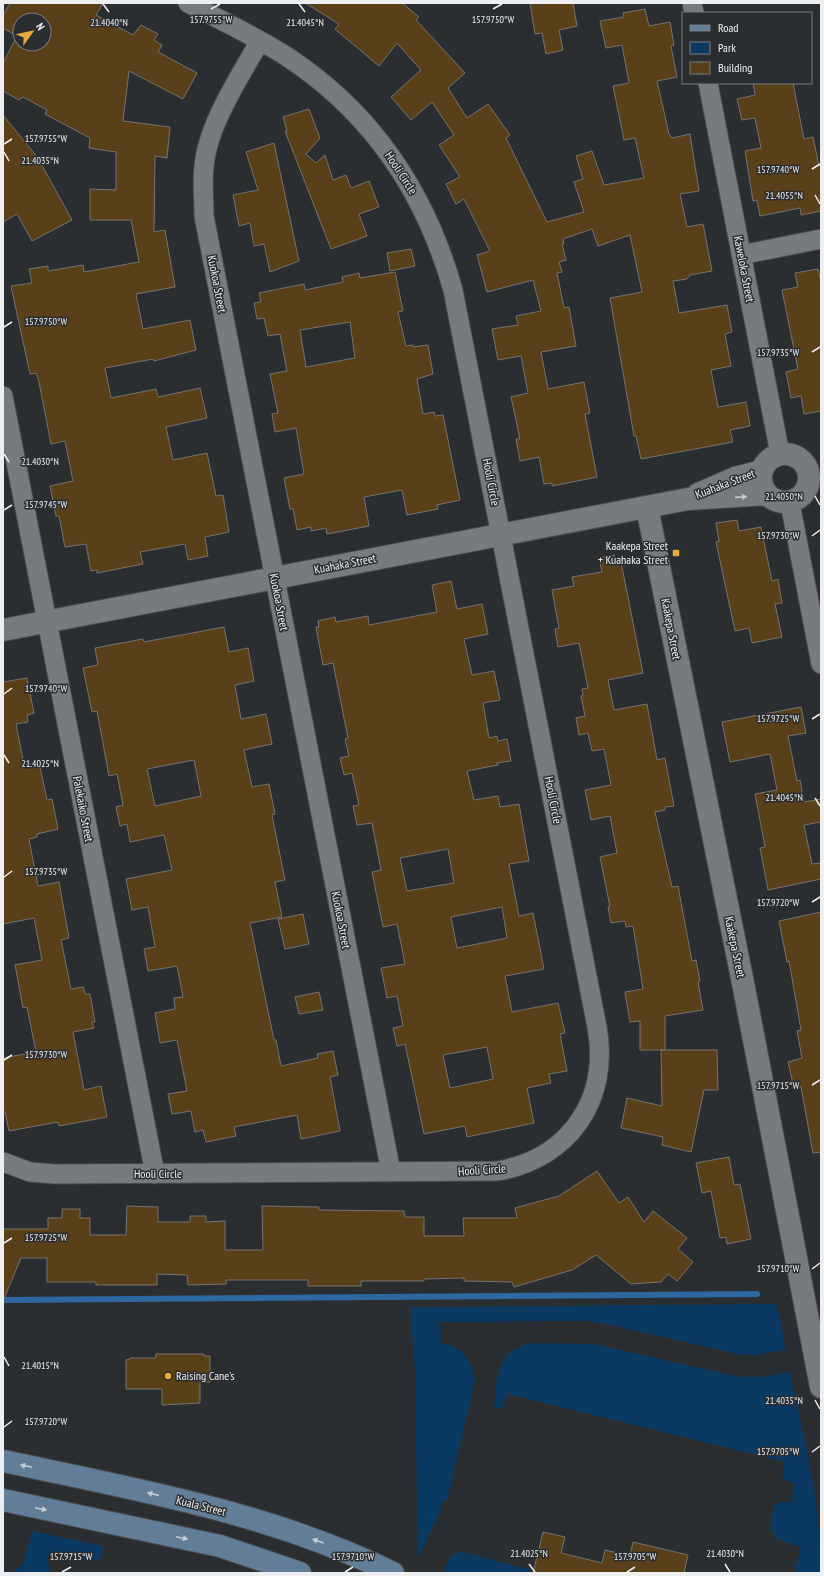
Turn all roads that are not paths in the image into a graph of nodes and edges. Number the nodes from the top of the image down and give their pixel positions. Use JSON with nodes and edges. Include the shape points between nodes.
{"nodes":[{"id":1,"x":188,"y":3,"type":"edge"},
{"id":2,"x":260,"y":42,"type":"junction"},
{"id":3,"x":708,"y":84,"type":"edge"},
{"id":4,"x":821,"y":239,"type":"edge"},
{"id":5,"x":741,"y":254,"type":"junction"},
{"id":6,"x":3,"y":396,"type":"edge"},
{"id":7,"x":780,"y":454,"type":"junction"},
{"id":8,"x":812,"y":461,"type":"edge"},
{"id":9,"x":762,"y":471,"type":"junction"},
{"id":10,"x":815,"y":484,"type":"edge"},
{"id":11,"x":767,"y":494,"type":"junction"},
{"id":12,"x":688,"y":499,"type":"junction"},
{"id":13,"x":790,"y":502,"type":"junction"},
{"id":14,"x":647,"y":507,"type":"junction"},
{"id":15,"x":501,"y":535,"type":"junction"},
{"id":16,"x":274,"y":578,"type":"junction"},
{"id":17,"x":47,"y":622,"type":"junction"},
{"id":18,"x":3,"y":630,"type":"edge"},
{"id":19,"x":821,"y":664,"type":"edge"},
{"id":20,"x":3,"y":1162,"type":"edge"},
{"id":21,"x":391,"y":1172,"type":"junction"},
{"id":22,"x":155,"y":1174,"type":"junction"},
{"id":23,"x":821,"y":1387,"type":"edge"},
{"id":24,"x":3,"y":1461,"type":"edge"},
{"id":25,"x":3,"y":1500,"type":"edge"},
{"id":26,"x":300,"y":1573,"type":"edge"},
{"id":27,"x":392,"y":1573,"type":"edge"}],
"edges":[{"from":1,"to":2,"type":"street","name":"Hooli Circle"},
{"from":2,"to":15,"type":"street","name":"Hooli Circle","via":[[289,58],[318,79],[358,116],[398,165],[424,210],[445,260],[453,290]]},
{"from":2,"to":16,"type":"street","name":"Kuokoa Street","via":[[215,124],[204,166],[204,216]]},
{"from":3,"to":5,"type":"street","name":"Kaweloka Street"},
{"from":4,"to":5,"type":"street"},
{"from":5,"to":7,"type":"street","name":"Kaweloka Street"},
{"from":6,"to":17,"type":"street","name":"Palekaiko Street"},
{"from":7,"to":8,"type":"street"},
{"from":7,"to":9,"type":"street","via":[[766,463]]},
{"from":8,"to":10,"type":"street","via":[[808,470]]},
{"from":9,"to":11,"type":"street","via":[[761,483]]},
{"from":9,"to":12,"type":"street","name":"Kuahaka Street","via":[[735,478]]},
{"from":10,"to":13,"type":"street"},
{"from":12,"to":11,"type":"street","name":"Kuahaka Street","one_way":true},
{"from":11,"to":13,"type":"street","via":[[777,501]]},
{"from":12,"to":14,"type":"street","name":"Kuahaka Street"},
{"from":13,"to":19,"type":"street"},
{"from":14,"to":15,"type":"street","name":"Kuahaka Street"},
{"from":14,"to":23,"type":"street","name":"Kaakepa Street"},
{"from":15,"to":16,"type":"street","name":"Kuahaka Street"},
{"from":15,"to":21,"type":"street","name":"Hooli Circle","via":[[599,1039],[600,1061],[597,1081],[588,1107],[575,1127],[553,1149],[530,1162],[498,1171]]},
{"from":16,"to":17,"type":"street","name":"Kuahaka Street"},
{"from":16,"to":21,"type":"street","name":"Kuokoa Street"},
{"from":17,"to":18,"type":"street","name":"Kuahaka Street"},
{"from":17,"to":22,"type":"street","name":"Palekaiko Street"},
{"from":20,"to":22,"type":"street","name":"Hooli Circle","via":[[30,1172],[54,1174]]},
{"from":21,"to":22,"type":"street","name":"Hooli Circle"},
{"from":27,"to":24,"type":"main road","name":"Kuala Street","one_way":true,"via":[[326,1544],[270,1524],[121,1486]]},
{"from":25,"to":26,"type":"main road","one_way":true,"via":[[220,1546]]}]}
